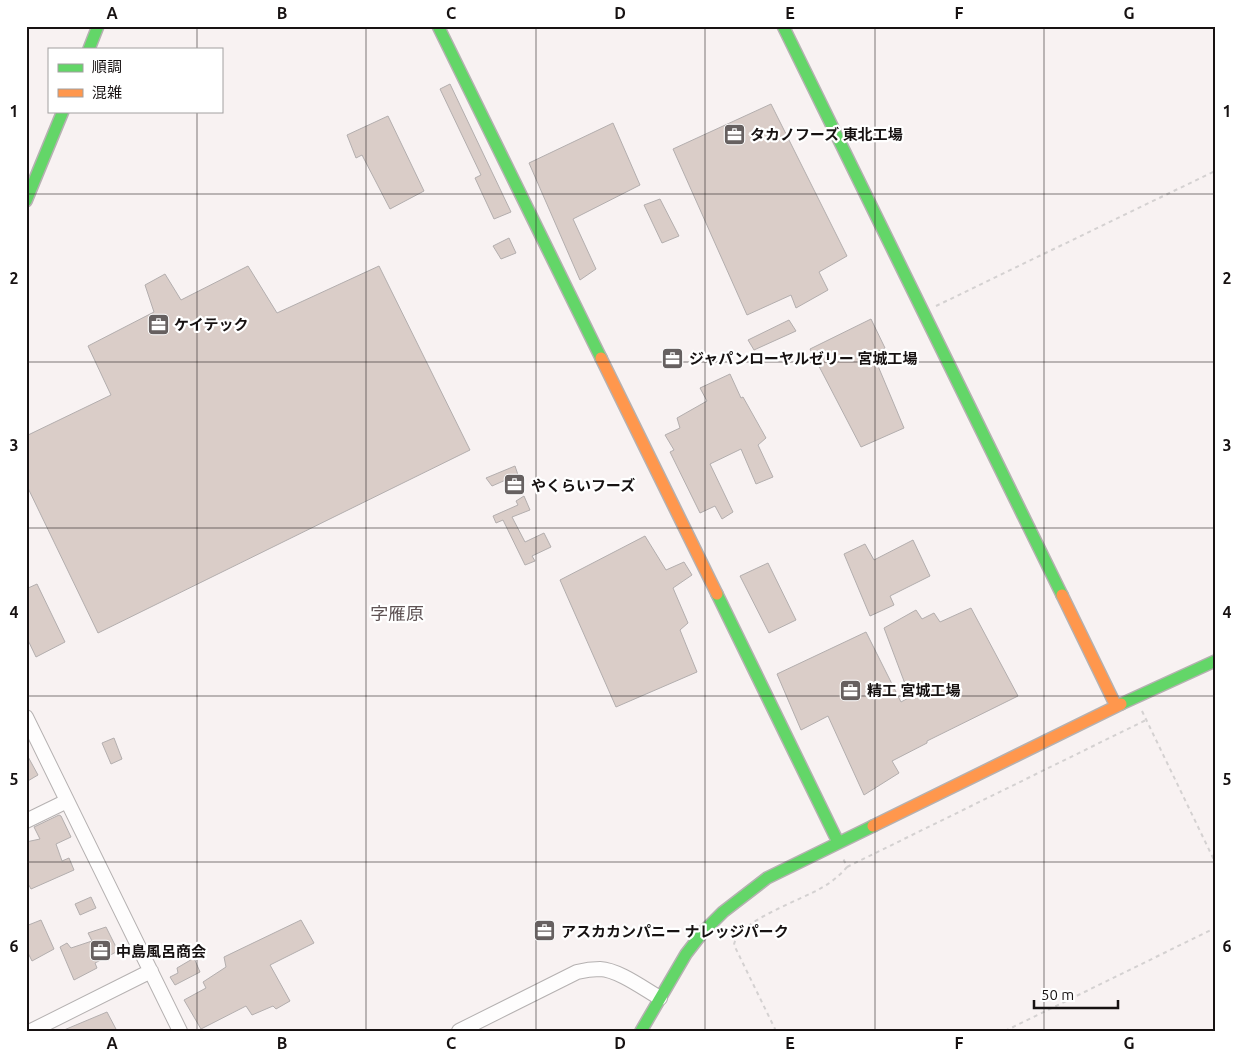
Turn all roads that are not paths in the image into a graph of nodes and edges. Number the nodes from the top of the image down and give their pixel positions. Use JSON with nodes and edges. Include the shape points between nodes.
{"nodes":[{"id":1,"x":98,"y":26,"type":"edge"},
{"id":2,"x":438,"y":26,"type":"edge"},
{"id":3,"x":783,"y":26,"type":"edge"},
{"id":4,"x":89,"y":48,"type":"edge"},
{"id":5,"x":63,"y":112,"type":"edge"},
{"id":6,"x":26,"y":201,"type":"edge"},
{"id":7,"x":1215,"y":662,"type":"edge"},
{"id":8,"x":1116,"y":706,"type":"junction"},
{"id":9,"x":26,"y":717,"type":"edge"},
{"id":10,"x":68,"y":801,"type":"junction"},
{"id":11,"x":26,"y":821,"type":"edge"},
{"id":12,"x":838,"y":842,"type":"junction"},
{"id":13,"x":151,"y":971,"type":"junction"},
{"id":14,"x":660,"y":998,"type":"junction"},
{"id":15,"x":31,"y":1031,"type":"edge"},
{"id":16,"x":180,"y":1031,"type":"edge"},
{"id":17,"x":459,"y":1031,"type":"edge"},
{"id":18,"x":642,"y":1031,"type":"edge"}],
"edges":[{"from":1,"to":4,"type":"main road"},
{"from":2,"to":12,"type":"main road"},
{"from":3,"to":8,"type":"main road"},
{"from":5,"to":6,"type":"main road"},
{"from":7,"to":8,"type":"main road"},
{"from":8,"to":12,"type":"main road"},
{"from":9,"to":10,"type":"street"},
{"from":10,"to":11,"type":"street"},
{"from":10,"to":13,"type":"street"},
{"from":12,"to":14,"type":"main road","via":[[767,878],[737,899],[686,954]]},
{"from":13,"to":15,"type":"street"},
{"from":13,"to":16,"type":"street"},
{"from":14,"to":17,"type":"street","via":[[613,972],[588,970],[577,972]]},
{"from":14,"to":18,"type":"main road"}]}
